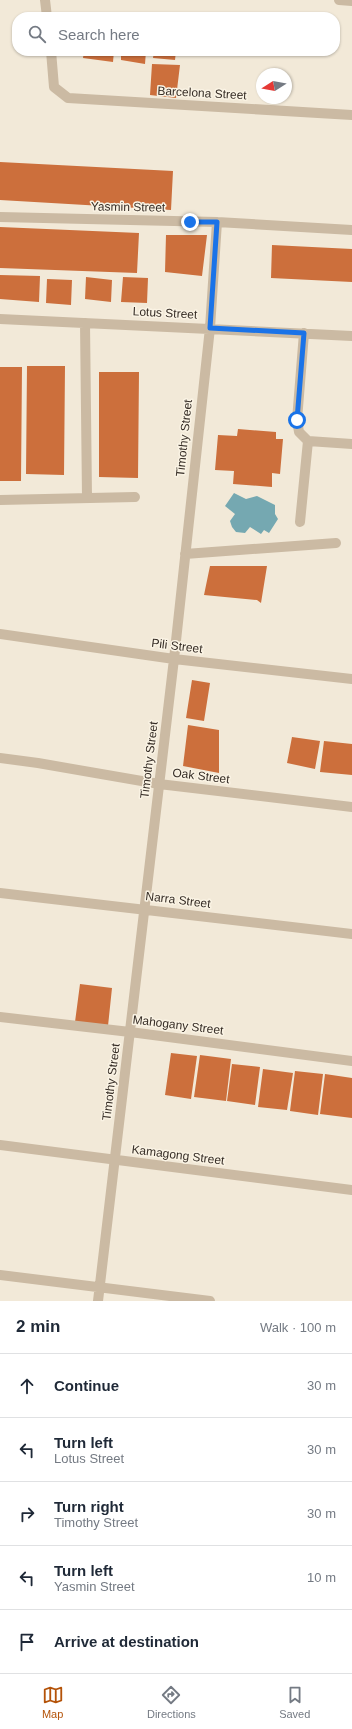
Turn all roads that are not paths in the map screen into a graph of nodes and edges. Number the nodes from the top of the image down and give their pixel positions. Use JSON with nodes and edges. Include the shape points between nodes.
{"nodes":[{"id":1,"x":45,"y":0,"type":"edge"},
{"id":2,"x":339,"y":0,"type":"edge"},
{"id":3,"x":352,"y":1,"type":"edge"},
{"id":4,"x":46,"y":12,"type":"edge"},
{"id":5,"x":51,"y":56,"type":"edge"},
{"id":6,"x":352,"y":115,"type":"edge"},
{"id":7,"x":0,"y":217,"type":"edge"},
{"id":8,"x":217,"y":222,"type":"junction"},
{"id":9,"x":352,"y":230,"type":"edge"},
{"id":10,"x":0,"y":319,"type":"edge"},
{"id":11,"x":85,"y":323,"type":"junction"},
{"id":12,"x":210,"y":328,"type":"junction"},
{"id":13,"x":304,"y":333,"type":"junction"},
{"id":14,"x":352,"y":336,"type":"edge"},
{"id":15,"x":308,"y":441,"type":"junction"},
{"id":16,"x":352,"y":444,"type":"edge"},
{"id":17,"x":87,"y":497,"type":"junction"},
{"id":18,"x":135,"y":497,"type":"dead end"},
{"id":19,"x":0,"y":500,"type":"edge"},
{"id":20,"x":300,"y":522,"type":"dead end"},
{"id":21,"x":336,"y":543,"type":"dead end"},
{"id":22,"x":185,"y":554,"type":"junction"},
{"id":23,"x":0,"y":634,"type":"edge"},
{"id":24,"x":174,"y":659,"type":"junction"},
{"id":25,"x":352,"y":679,"type":"edge"},
{"id":26,"x":0,"y":758,"type":"edge"},
{"id":27,"x":159,"y":784,"type":"junction"},
{"id":28,"x":352,"y":807,"type":"edge"},
{"id":29,"x":0,"y":892,"type":"edge"},
{"id":30,"x":145,"y":910,"type":"junction"},
{"id":31,"x":352,"y":934,"type":"edge"},
{"id":32,"x":0,"y":1017,"type":"edge"},
{"id":33,"x":130,"y":1032,"type":"junction"},
{"id":34,"x":352,"y":1061,"type":"edge"},
{"id":35,"x":0,"y":1145,"type":"edge"},
{"id":36,"x":115,"y":1160,"type":"junction"},
{"id":37,"x":352,"y":1190,"type":"edge"},
{"id":38,"x":0,"y":1275,"type":"edge"},
{"id":39,"x":100,"y":1288,"type":"junction"},
{"id":40,"x":98,"y":1301,"type":"edge"},
{"id":41,"x":210,"y":1301,"type":"edge"}],
"edges":[{"from":1,"to":4,"type":"street"},
{"from":2,"to":3,"type":"street"},
{"from":5,"to":6,"type":"street","name":"Barcelona Street","via":[[54,87],[68,98]]},
{"from":7,"to":8,"type":"street","name":"Yasmin Street"},
{"from":8,"to":9,"type":"street","name":"Yasmin Street"},
{"from":8,"to":12,"type":"street","name":"Timothy Street"},
{"from":10,"to":11,"type":"street","name":"Lotus Street"},
{"from":11,"to":12,"type":"street","name":"Lotus Street"},
{"from":11,"to":17,"type":"street"},
{"from":12,"to":13,"type":"street","name":"Lotus Street"},
{"from":12,"to":22,"type":"street","name":"Timothy Street"},
{"from":13,"to":14,"type":"street","name":"Lotus Street"},
{"from":13,"to":15,"type":"street","via":[[297,420],[299,432]]},
{"from":15,"to":16,"type":"street"},
{"from":15,"to":20,"type":"street"},
{"from":17,"to":18,"type":"street"},
{"from":17,"to":19,"type":"street"},
{"from":21,"to":22,"type":"street"},
{"from":22,"to":24,"type":"street","name":"Timothy Street"},
{"from":23,"to":24,"type":"street","name":"Pili Street"},
{"from":24,"to":25,"type":"street","name":"Pili Street"},
{"from":24,"to":27,"type":"street","name":"Timothy Street"},
{"from":26,"to":27,"type":"street","name":"Oak Street"},
{"from":27,"to":28,"type":"street","name":"Oak Street"},
{"from":27,"to":30,"type":"street","name":"Timothy Street"},
{"from":29,"to":30,"type":"street","name":"Narra Street"},
{"from":30,"to":31,"type":"street","name":"Narra Street"},
{"from":30,"to":33,"type":"street","name":"Timothy Street"},
{"from":32,"to":33,"type":"street","name":"Mahogany Street"},
{"from":33,"to":34,"type":"street","name":"Mahogany Street"},
{"from":33,"to":36,"type":"street","name":"Timothy Street"},
{"from":35,"to":36,"type":"street","name":"Kamagong Street"},
{"from":36,"to":37,"type":"street","name":"Kamagong Street"},
{"from":36,"to":39,"type":"street","name":"Timothy Street"},
{"from":38,"to":39,"type":"street"},
{"from":39,"to":40,"type":"street","name":"Timothy Street"},
{"from":39,"to":41,"type":"street"}]}
